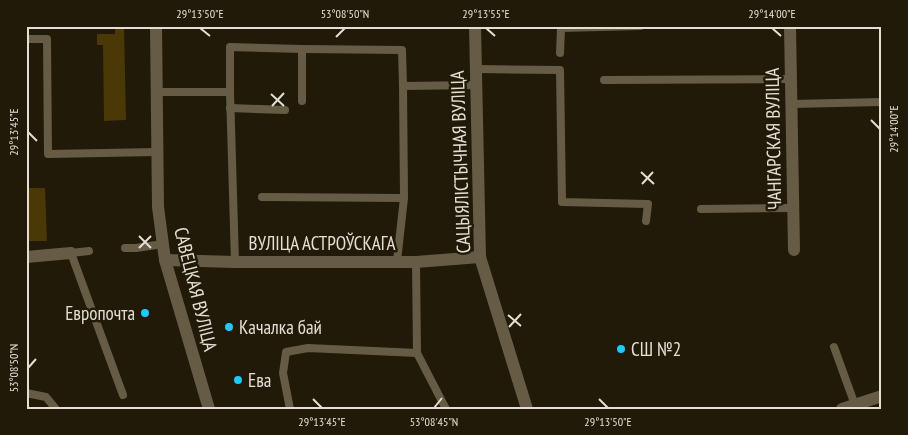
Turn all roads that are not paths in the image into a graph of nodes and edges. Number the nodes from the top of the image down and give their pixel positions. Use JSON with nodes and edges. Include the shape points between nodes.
{"nodes":[{"id":1,"x":156,"y":26,"type":"edge"},
{"id":2,"x":475,"y":26,"type":"edge"},
{"id":3,"x":640,"y":26,"type":"edge"},
{"id":4,"x":790,"y":26,"type":"edge"},
{"id":5,"x":587,"y":27,"type":"edge"},
{"id":6,"x":26,"y":39,"type":"edge"},
{"id":7,"x":302,"y":50,"type":"junction"},
{"id":8,"x":560,"y":52,"type":"dead end"},
{"id":9,"x":476,"y":69,"type":"junction"},
{"id":10,"x":791,"y":79,"type":"junction"},
{"id":11,"x":604,"y":80,"type":"dead end"},
{"id":12,"x":476,"y":84,"type":"junction"},
{"id":13,"x":403,"y":86,"type":"junction"},
{"id":14,"x":156,"y":92,"type":"junction"},
{"id":15,"x":230,"y":92,"type":"junction"},
{"id":16,"x":302,"y":101,"type":"dead end"},
{"id":17,"x":882,"y":102,"type":"edge"},
{"id":18,"x":792,"y":104,"type":"junction"},
{"id":19,"x":230,"y":108,"type":"junction"},
{"id":20,"x":286,"y":110,"type":"dead end"},
{"id":21,"x":157,"y":152,"type":"junction"},
{"id":22,"x":262,"y":197,"type":"dead end"},
{"id":23,"x":404,"y":198,"type":"junction"},
{"id":24,"x":793,"y":208,"type":"junction"},
{"id":25,"x":701,"y":209,"type":"dead end"},
{"id":26,"x":646,"y":221,"type":"dead end"},
{"id":27,"x":163,"y":244,"type":"junction"},
{"id":28,"x":125,"y":248,"type":"dead end"},
{"id":29,"x":794,"y":250,"type":"dead end"},
{"id":30,"x":89,"y":251,"type":"dead end"},
{"id":31,"x":70,"y":253,"type":"junction"},
{"id":32,"x":26,"y":257,"type":"edge"},
{"id":33,"x":480,"y":257,"type":"junction"},
{"id":34,"x":165,"y":260,"type":"junction"},
{"id":35,"x":397,"y":261,"type":"junction"},
{"id":36,"x":235,"y":262,"type":"junction"},
{"id":37,"x":416,"y":262,"type":"junction"},
{"id":38,"x":834,"y":347,"type":"dead end"},
{"id":39,"x":417,"y":354,"type":"junction"},
{"id":40,"x":26,"y":393,"type":"edge"},
{"id":41,"x":123,"y":395,"type":"dead end"},
{"id":42,"x":882,"y":396,"type":"edge"},
{"id":43,"x":848,"y":407,"type":"edge"},
{"id":44,"x":443,"y":408,"type":"edge"},
{"id":45,"x":56,"y":409,"type":"edge"},
{"id":46,"x":209,"y":409,"type":"edge"},
{"id":47,"x":290,"y":409,"type":"edge"},
{"id":48,"x":527,"y":409,"type":"edge"}],
"edges":[{"from":1,"to":14,"type":"street","name":"САВЕЦКАЯ ВУЛІЦА"},
{"from":2,"to":9,"type":"street","name":"САЦЫЯЛІСТЫЧНАЯ ВУЛІЦА"},
{"from":3,"to":5,"type":"lane"},
{"from":4,"to":10,"type":"street","name":"ЧАНГАРСКАЯ ВУЛІЦА"},
{"from":5,"to":8,"type":"lane","via":[[561,28]]},
{"from":6,"to":21,"type":"lane","via":[[47,39],[48,154]]},
{"from":7,"to":13,"type":"lane","via":[[402,50]]},
{"from":7,"to":15,"type":"lane","via":[[230,47]]},
{"from":7,"to":16,"type":"lane"},
{"from":9,"to":12,"type":"street","name":"САЦЫЯЛІСТЫЧНАЯ ВУЛІЦА"},
{"from":9,"to":26,"type":"lane","via":[[560,70],[562,202],[648,204]]},
{"from":10,"to":11,"type":"lane"},
{"from":10,"to":18,"type":"street","name":"ЧАНГАРСКАЯ ВУЛІЦА"},
{"from":12,"to":13,"type":"lane"},
{"from":12,"to":33,"type":"street","name":"САЦЫЯЛІСТЫЧНАЯ ВУЛІЦА"},
{"from":13,"to":23,"type":"lane"},
{"from":14,"to":15,"type":"lane"},
{"from":14,"to":21,"type":"street","name":"САВЕЦКАЯ ВУЛІЦА"},
{"from":15,"to":19,"type":"lane"},
{"from":17,"to":18,"type":"lane"},
{"from":18,"to":24,"type":"street","name":"ЧАНГАРСКАЯ ВУЛІЦА"},
{"from":19,"to":20,"type":"lane"},
{"from":19,"to":36,"type":"lane"},
{"from":21,"to":27,"type":"street","name":"САВЕЦКАЯ ВУЛІЦА","via":[[158,207]]},
{"from":22,"to":23,"type":"lane"},
{"from":23,"to":35,"type":"lane"},
{"from":24,"to":25,"type":"lane"},
{"from":24,"to":29,"type":"street","name":"ЧАНГАРСКАЯ ВУЛІЦА"},
{"from":27,"to":28,"type":"lane"},
{"from":27,"to":34,"type":"street","name":"САВЕЦКАЯ ВУЛІЦА"},
{"from":30,"to":31,"type":"lane"},
{"from":31,"to":32,"type":"street"},
{"from":31,"to":41,"type":"lane"},
{"from":33,"to":37,"type":"street","name":"ВУЛІЦА АСТРОЎСКАГА"},
{"from":33,"to":48,"type":"street","name":"САЦЫЯЛІСТЫЧНАЯ ВУЛІЦА"},
{"from":34,"to":36,"type":"street","name":"ВУЛІЦА АСТРОЎСКАГА"},
{"from":34,"to":46,"type":"street","name":"САВЕЦКАЯ ВУЛІЦА"},
{"from":35,"to":36,"type":"street","name":"ВУЛІЦА АСТРОЎСКАГА"},
{"from":35,"to":37,"type":"street","name":"ВУЛІЦА АСТРОЎСКАГА"},
{"from":37,"to":39,"type":"lane"},
{"from":38,"to":43,"type":"lane"},
{"from":39,"to":44,"type":"lane"},
{"from":39,"to":47,"type":"lane","via":[[308,348],[286,352],[282,373]]},
{"from":40,"to":45,"type":"lane","via":[[46,397]]},
{"from":42,"to":43,"type":"street"}]}
